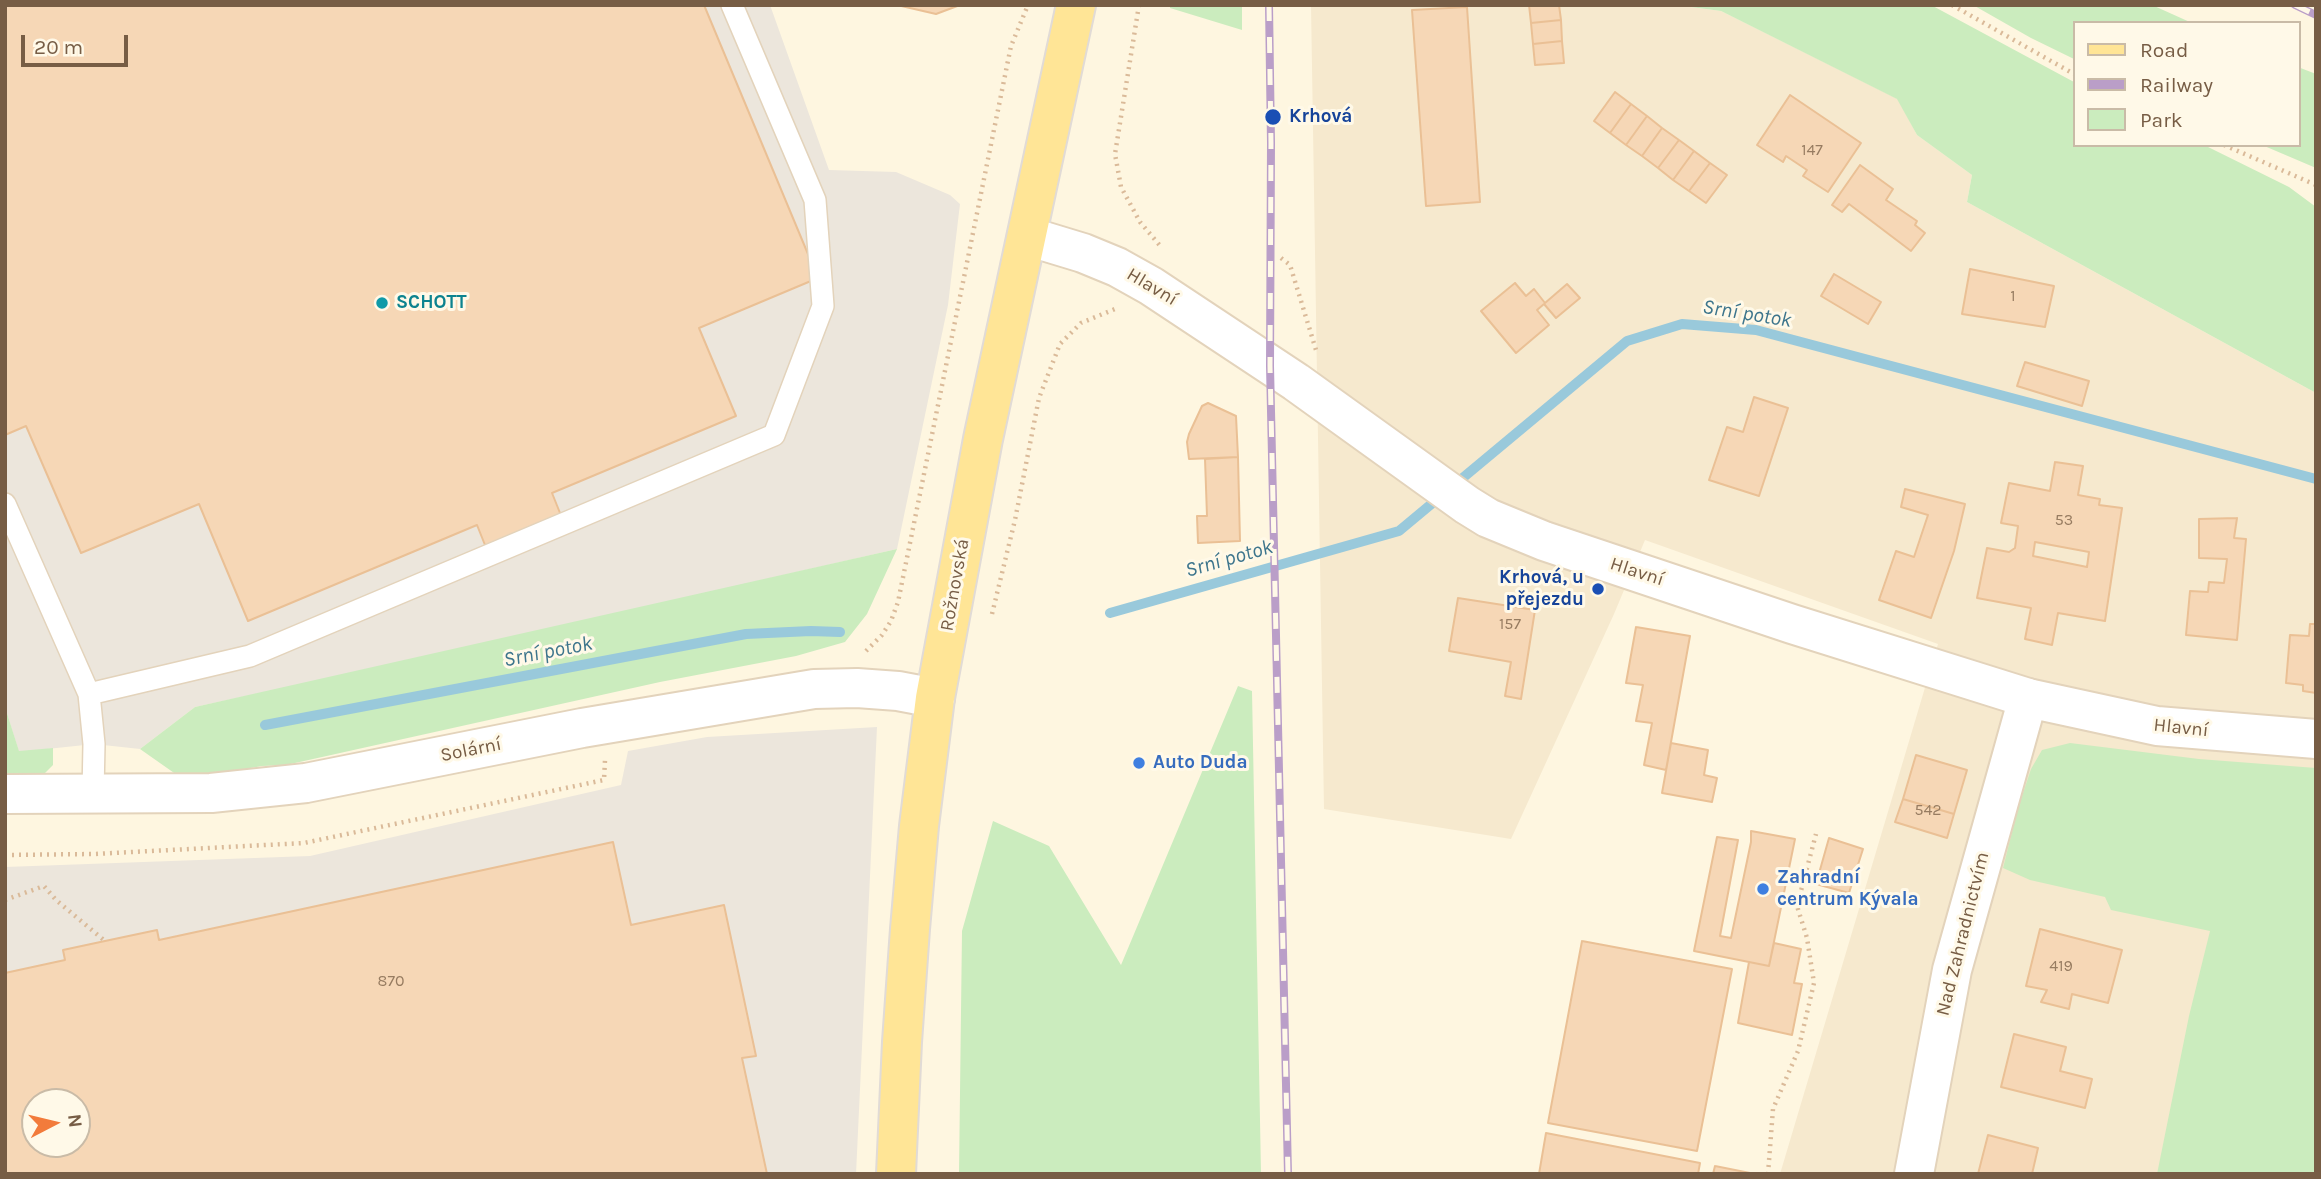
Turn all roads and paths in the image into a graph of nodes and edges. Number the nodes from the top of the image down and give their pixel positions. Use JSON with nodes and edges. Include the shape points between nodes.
{"nodes":[{"id":1,"x":732,"y":5,"type":"edge"},
{"id":2,"x":1028,"y":5,"type":"edge"},
{"id":3,"x":1076,"y":5,"type":"edge"},
{"id":4,"x":1139,"y":5,"type":"edge"},
{"id":5,"x":1952,"y":5,"type":"edge"},
{"id":6,"x":2072,"y":73,"type":"edge"},
{"id":7,"x":2229,"y":147,"type":"edge"},
{"id":8,"x":2316,"y":185,"type":"edge"},
{"id":9,"x":1027,"y":236,"type":"junction"},
{"id":10,"x":1169,"y":256,"type":"dead end"},
{"id":11,"x":1281,"y":258,"type":"dead end"},
{"id":12,"x":1118,"y":308,"type":"dead end"},
{"id":13,"x":1317,"y":353,"type":"dead end"},
{"id":14,"x":5,"y":504,"type":"edge"},
{"id":15,"x":992,"y":614,"type":"dead end"},
{"id":16,"x":862,"y":653,"type":"dead end"},
{"id":17,"x":89,"y":694,"type":"junction"},
{"id":18,"x":935,"y":698,"type":"junction"},
{"id":19,"x":2028,"y":698,"type":"junction"},
{"id":20,"x":2316,"y":739,"type":"edge"},
{"id":21,"x":606,"y":758,"type":"dead end"},
{"id":22,"x":93,"y":793,"type":"junction"},
{"id":23,"x":5,"y":794,"type":"edge"},
{"id":24,"x":1816,"y":834,"type":"dead end"},
{"id":25,"x":5,"y":855,"type":"edge"},
{"id":26,"x":5,"y":900,"type":"edge"},
{"id":27,"x":105,"y":941,"type":"dead end"},
{"id":28,"x":896,"y":1174,"type":"edge"},
{"id":29,"x":1768,"y":1174,"type":"edge"},
{"id":30,"x":1914,"y":1174,"type":"edge"}],
"edges":[{"from":1,"to":17,"type":"lane","via":[[815,200],[823,306],[774,435],[250,656]]},
{"from":2,"to":16,"type":"path","via":[[1011,46],[898,602],[882,635]]},
{"from":3,"to":9,"type":"main road","name":"Rožnovská"},
{"from":4,"to":10,"type":"path","via":[[1115,154],[1121,187],[1140,222]]},
{"from":5,"to":6,"type":"path"},
{"from":7,"to":8,"type":"path"},
{"from":9,"to":18,"type":"main road","name":"Rožnovská","via":[[969,507]]},
{"from":9,"to":19,"type":"street","name":"Hlavní","via":[[1083,253],[1151,286],[1488,518],[1792,624]]},
{"from":11,"to":13,"type":"path","via":[[1290,265]]},
{"from":12,"to":15,"type":"path","via":[[1081,323],[1060,344],[1040,398]]},
{"from":14,"to":17,"type":"lane"},
{"from":17,"to":22,"type":"lane"},
{"from":18,"to":22,"type":"street","name":"Solární","via":[[898,691],[814,689],[582,728],[306,783],[211,793]]},
{"from":18,"to":28,"type":"main road","name":"Rožnovská","via":[[910,929]]},
{"from":19,"to":20,"type":"street","name":"Hlavní","via":[[2157,726]]},
{"from":19,"to":30,"type":"street","name":"Nad Zahradnictvím","via":[[1952,970]]},
{"from":21,"to":25,"type":"path","via":[[604,780],[303,843]]},
{"from":22,"to":23,"type":"street","name":"Solární"},
{"from":24,"to":29,"type":"path","via":[[1797,906],[1814,983],[1798,1051],[1773,1110]]},
{"from":26,"to":27,"type":"path","via":[[44,886]]}]}
